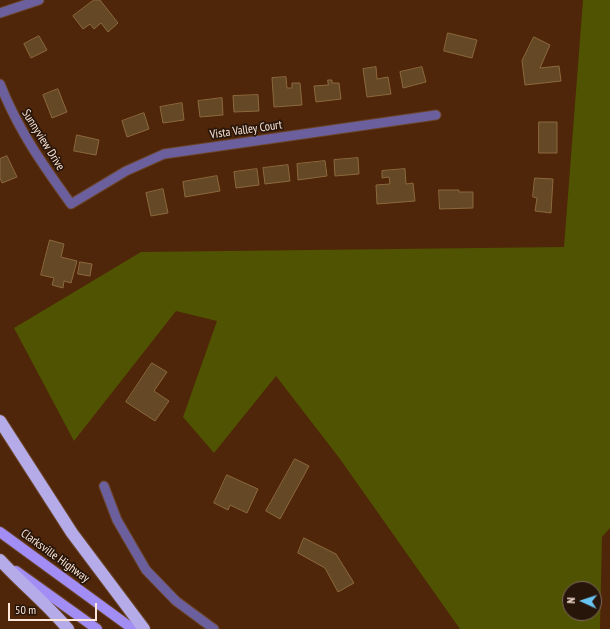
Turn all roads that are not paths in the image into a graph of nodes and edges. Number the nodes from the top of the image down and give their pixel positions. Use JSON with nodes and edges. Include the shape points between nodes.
{"nodes":[{"id":1,"x":39,"y":0,"type":"edge"},
{"id":2,"x":0,"y":13,"type":"edge"},
{"id":3,"x":0,"y":84,"type":"edge"},
{"id":4,"x":436,"y":115,"type":"dead end"},
{"id":5,"x":71,"y":204,"type":"joint"},
{"id":6,"x":0,"y":421,"type":"edge"},
{"id":7,"x":104,"y":486,"type":"dead end"},
{"id":8,"x":0,"y":532,"type":"edge"},
{"id":9,"x":0,"y":560,"type":"edge"},
{"id":10,"x":68,"y":629,"type":"edge"},
{"id":11,"x":97,"y":629,"type":"edge"},
{"id":12,"x":134,"y":629,"type":"edge"},
{"id":13,"x":144,"y":629,"type":"edge"},
{"id":14,"x":214,"y":629,"type":"edge"}],
"edges":[{"from":1,"to":2,"type":"street"},
{"from":3,"to":5,"type":"street","name":"Sunnyview Drive","via":[[8,106],[33,151]]},
{"from":4,"to":5,"type":"street","name":"Vista Valley Court","via":[[164,154],[126,171]]},
{"from":6,"to":13,"type":"highway","via":[[72,533]]},
{"from":7,"to":14,"type":"street","via":[[117,520],[146,570],[176,601]]},
{"from":8,"to":12,"type":"main road","name":"Clarksville Highway"},
{"from":9,"to":10,"type":"highway"},
{"from":9,"to":11,"type":"main road"}]}
